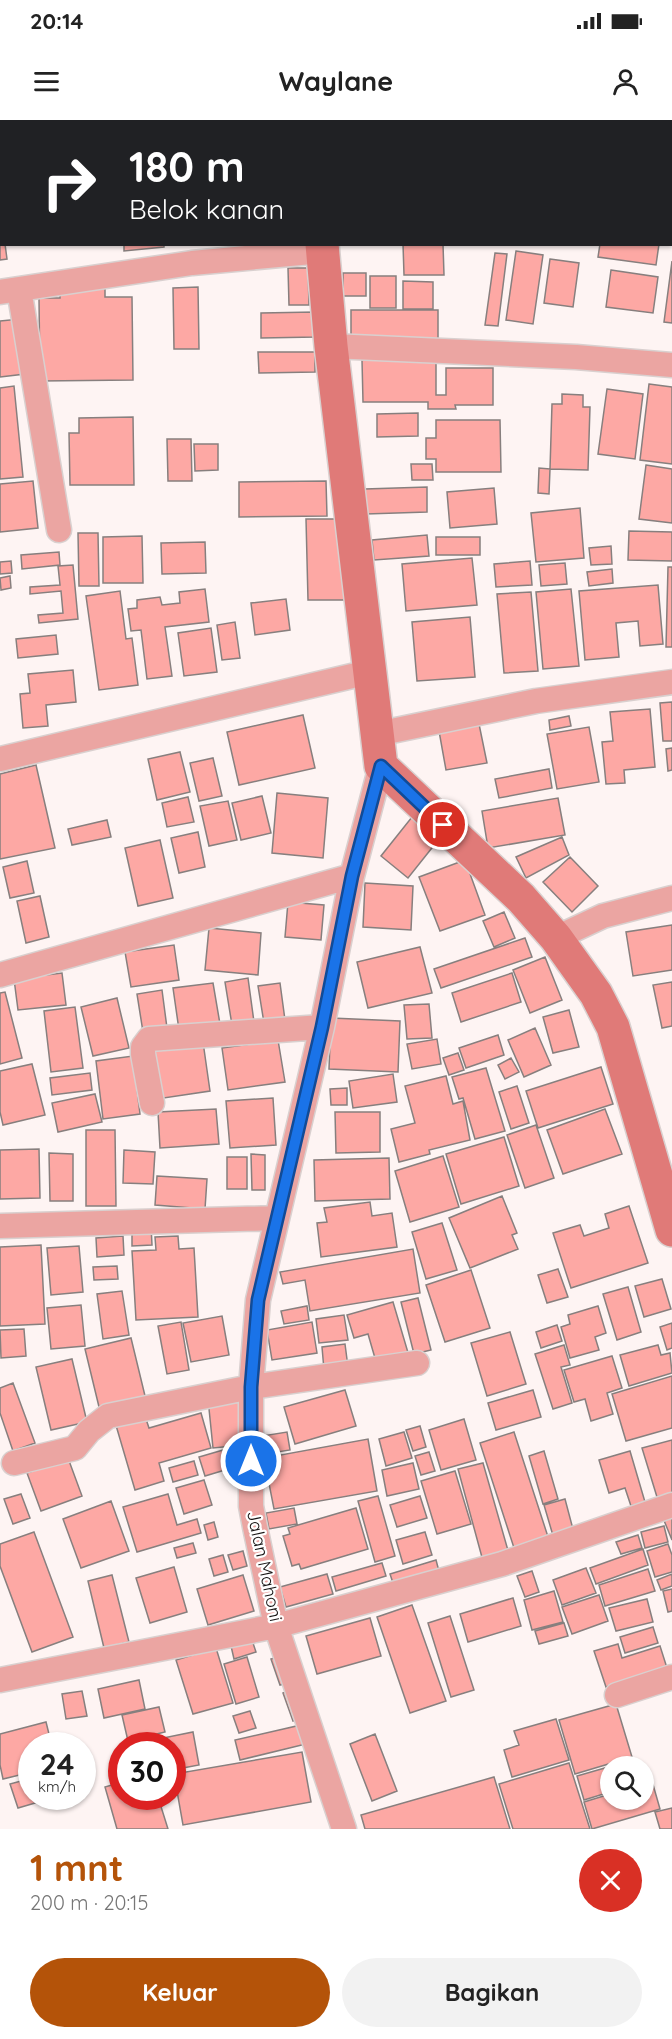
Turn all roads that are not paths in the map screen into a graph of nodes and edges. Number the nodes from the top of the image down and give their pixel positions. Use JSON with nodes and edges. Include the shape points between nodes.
{"nodes":[{"id":1,"x":322,"y":248,"type":"edge"},
{"id":2,"x":10,"y":290,"type":"edge"},
{"id":3,"x":331,"y":346,"type":"junction"},
{"id":4,"x":672,"y":364,"type":"edge"},
{"id":5,"x":58,"y":530,"type":"dead end"},
{"id":6,"x":369,"y":672,"type":"junction"},
{"id":7,"x":672,"y":682,"type":"edge"},
{"id":8,"x":379,"y":750,"type":"junction"},
{"id":9,"x":0,"y":759,"type":"edge"},
{"id":10,"x":352,"y":876,"type":"junction"},
{"id":11,"x":672,"y":898,"type":"edge"},
{"id":12,"x":556,"y":938,"type":"junction"},
{"id":13,"x":0,"y":975,"type":"edge"},
{"id":14,"x":322,"y":1027,"type":"junction"},
{"id":15,"x":152,"y":1103,"type":"dead end"},
{"id":16,"x":670,"y":1214,"type":"edge"},
{"id":17,"x":277,"y":1218,"type":"junction"},
{"id":18,"x":0,"y":1226,"type":"edge"},
{"id":19,"x":417,"y":1363,"type":"dead end"},
{"id":20,"x":251,"y":1387,"type":"junction"},
{"id":21,"x":14,"y":1463,"type":"dead end"},
{"id":22,"x":672,"y":1505,"type":"edge"},
{"id":23,"x":276,"y":1626,"type":"junction"},
{"id":24,"x":672,"y":1677,"type":"edge"},
{"id":25,"x":0,"y":1680,"type":"edge"},
{"id":26,"x":617,"y":1695,"type":"dead end"},
{"id":27,"x":344,"y":1829,"type":"edge"}],
"edges":[{"from":1,"to":2,"type":"street"},
{"from":1,"to":3,"type":"street"},
{"from":2,"to":5,"type":"street"},
{"from":3,"to":4,"type":"street"},
{"from":3,"to":6,"type":"street"},
{"from":6,"to":8,"type":"street"},
{"from":6,"to":9,"type":"street"},
{"from":7,"to":8,"type":"street","via":[[536,701]]},
{"from":8,"to":10,"type":"street","name":"Jalan Mahoni"},
{"from":8,"to":12,"type":"street"},
{"from":10,"to":13,"type":"street"},
{"from":10,"to":14,"type":"street","name":"Jalan Mahoni"},
{"from":11,"to":12,"type":"street","via":[[603,916]]},
{"from":12,"to":16,"type":"street","via":[[584,976],[613,1027]]},
{"from":14,"to":15,"type":"street","via":[[149,1039],[143,1054]]},
{"from":14,"to":17,"type":"street","name":"Jalan Mahoni"},
{"from":17,"to":18,"type":"street"},
{"from":17,"to":20,"type":"street","name":"Jalan Mahoni","via":[[258,1300]]},
{"from":19,"to":20,"type":"street"},
{"from":20,"to":21,"type":"street","via":[[108,1416],[75,1448]]},
{"from":20,"to":23,"type":"street","name":"Jalan Mahoni","via":[[251,1506]]},
{"from":22,"to":23,"type":"street","via":[[502,1564]]},
{"from":23,"to":25,"type":"street"},
{"from":23,"to":27,"type":"street","name":"Jalan Mahoni"},
{"from":24,"to":26,"type":"street"}]}
